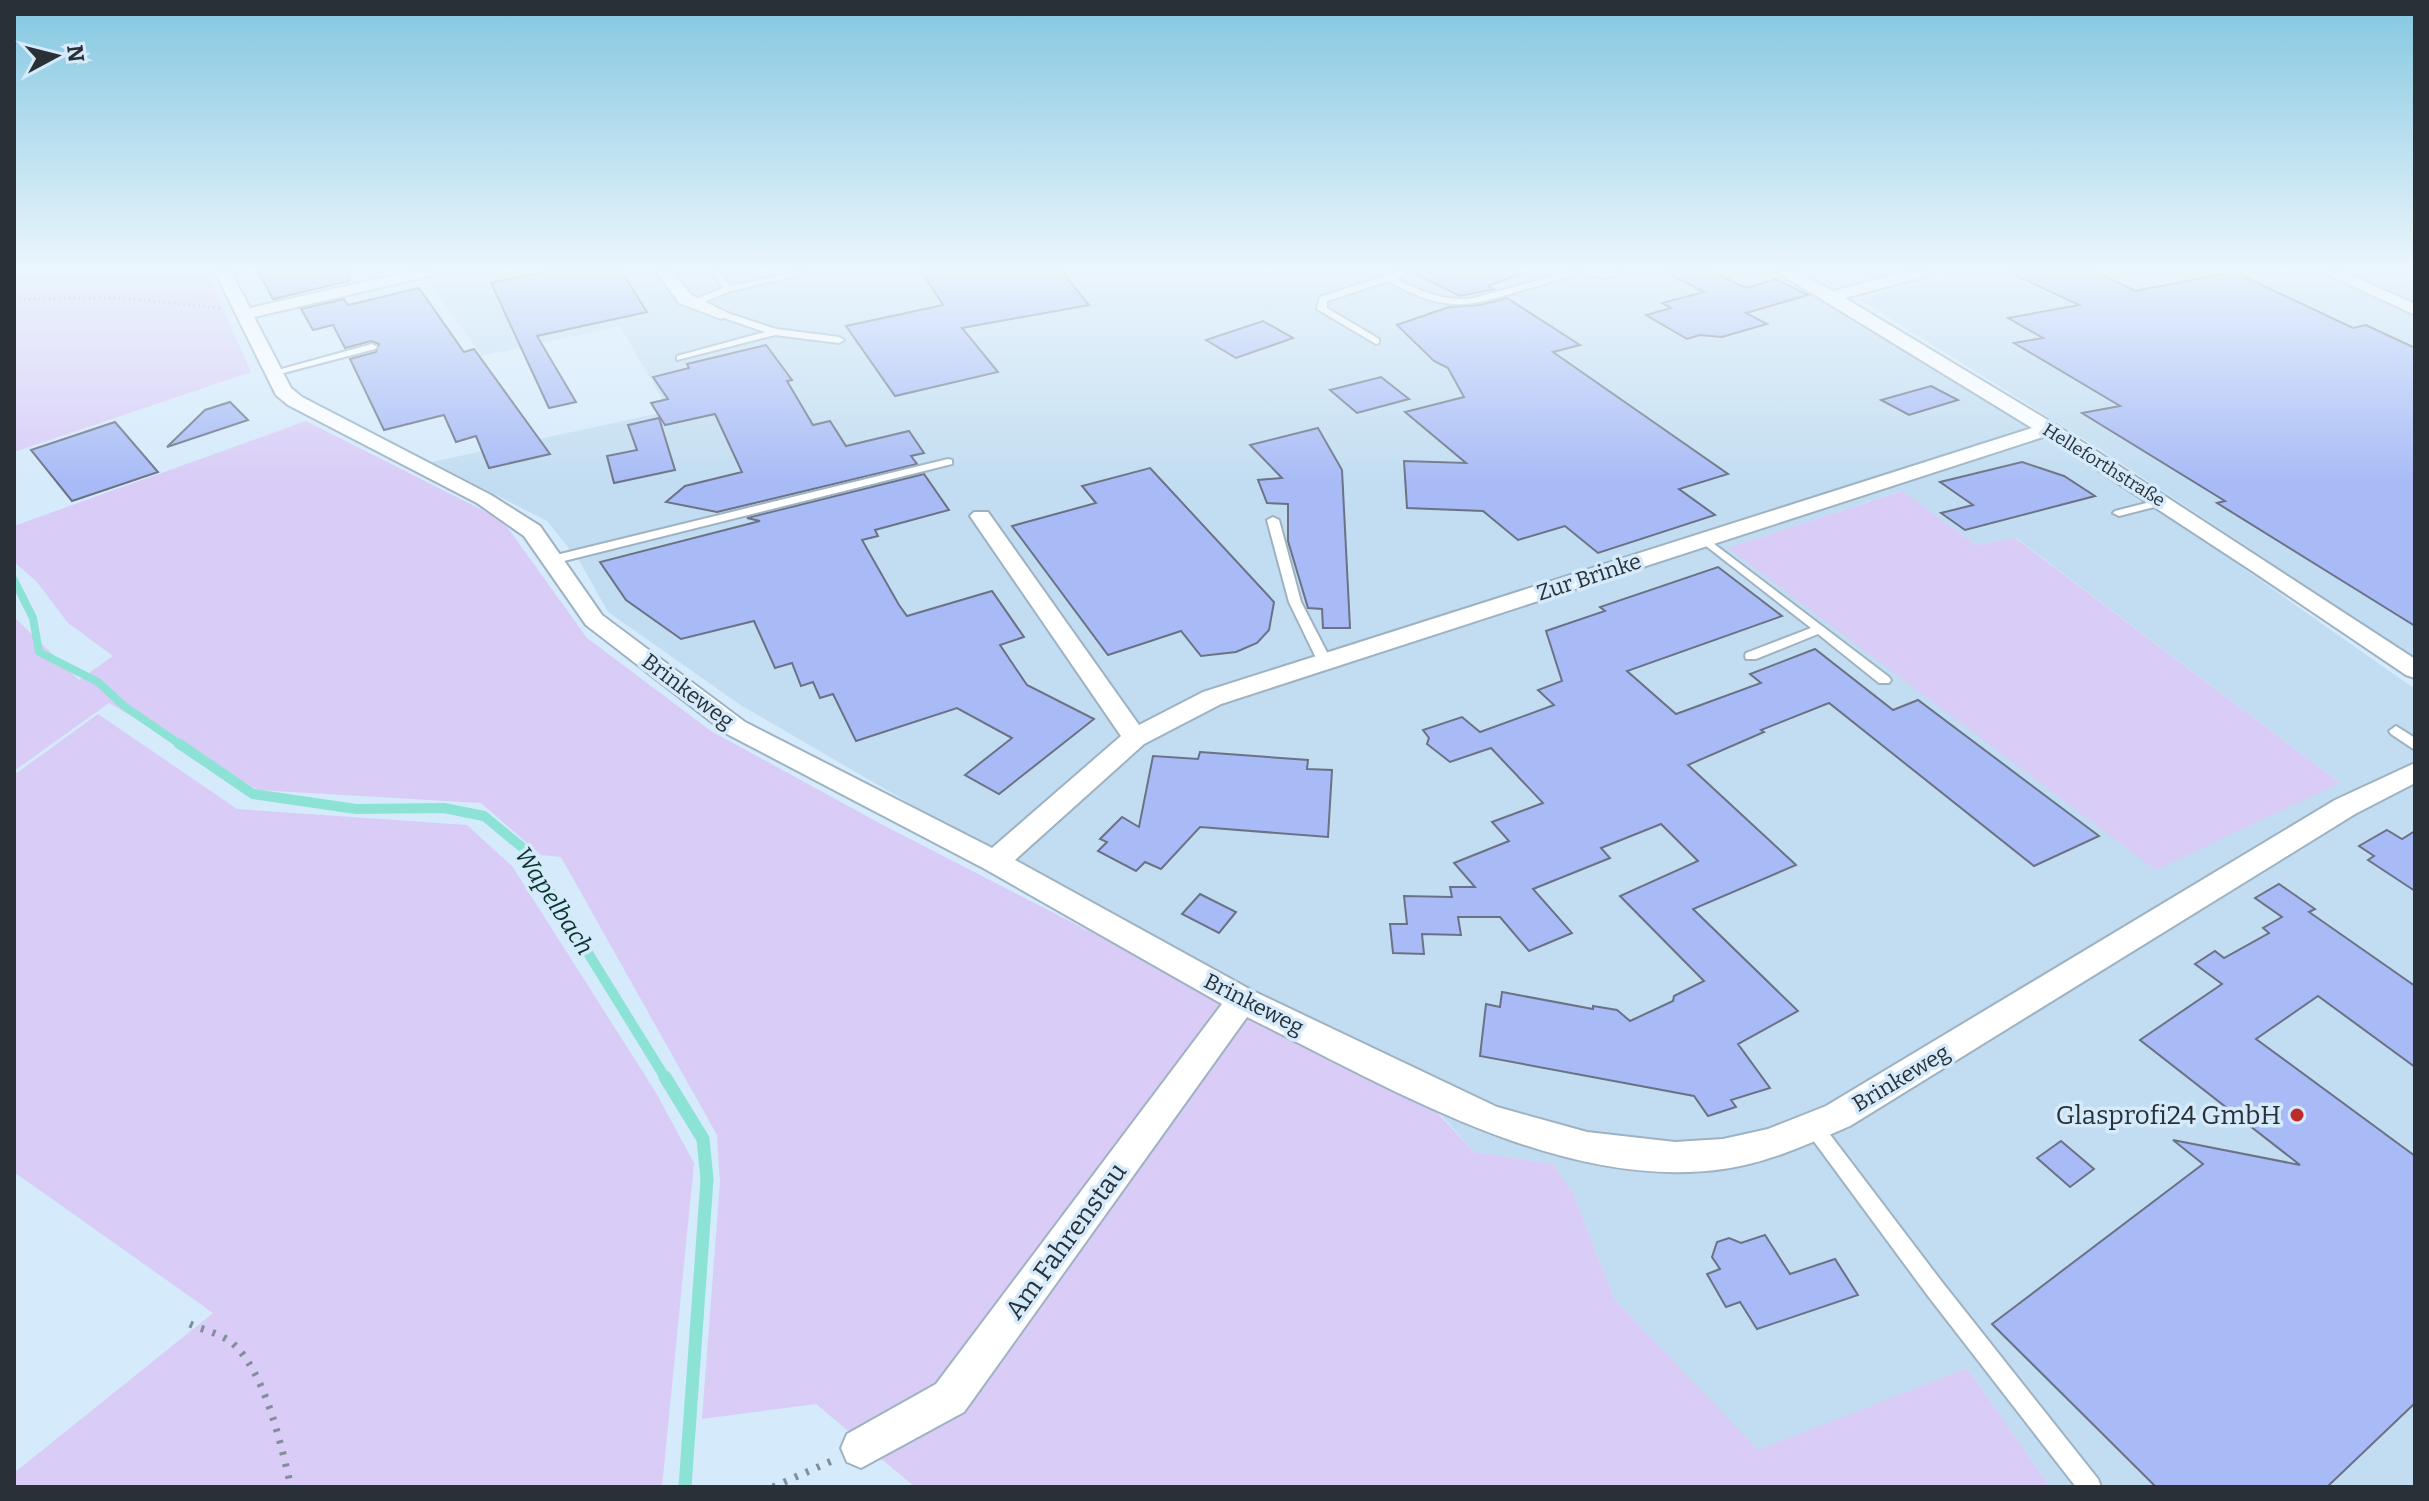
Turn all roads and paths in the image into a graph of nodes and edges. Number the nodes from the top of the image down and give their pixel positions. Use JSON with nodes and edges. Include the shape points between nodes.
{"nodes":[{"id":1,"x":257,"y":342,"type":"edge"},
{"id":2,"x":738,"y":342,"type":"edge"},
{"id":3,"x":1907,"y":342,"type":"edge"},
{"id":4,"x":372,"y":347,"type":"dead end"},
{"id":5,"x":680,"y":358,"type":"dead end"},
{"id":6,"x":272,"y":373,"type":"junction"},
{"id":7,"x":2049,"y":429,"type":"junction"},
{"id":8,"x":948,"y":462,"type":"dead end"},
{"id":9,"x":2162,"y":502,"type":"junction"},
{"id":10,"x":2119,"y":513,"type":"dead end"},
{"id":11,"x":981,"y":516,"type":"dead end"},
{"id":12,"x":1273,"y":520,"type":"dead end"},
{"id":13,"x":1705,"y":540,"type":"junction"},
{"id":14,"x":552,"y":560,"type":"junction"},
{"id":15,"x":1820,"y":629,"type":"junction"},
{"id":16,"x":1751,"y":656,"type":"dead end"},
{"id":17,"x":1325,"y":662,"type":"junction"},
{"id":18,"x":2415,"y":670,"type":"edge"},
{"id":19,"x":1884,"y":680,"type":"dead end"},
{"id":20,"x":2396,"y":731,"type":"dead end"},
{"id":21,"x":1135,"y":738,"type":"junction"},
{"id":22,"x":2415,"y":745,"type":"edge"},
{"id":23,"x":2415,"y":772,"type":"edge"},
{"id":24,"x":995,"y":862,"type":"junction"},
{"id":25,"x":1242,"y":1000,"type":"junction"},
{"id":26,"x":1813,"y":1126,"type":"junction"},
{"id":27,"x":190,"y":1324,"type":"dead end"},
{"id":28,"x":861,"y":1448,"type":"joint"},
{"id":29,"x":291,"y":1487,"type":"edge"},
{"id":30,"x":773,"y":1487,"type":"edge"},
{"id":31,"x":2090,"y":1487,"type":"edge"}],
"edges":[{"from":1,"to":6,"type":"street","name":"Brinkeweg"},
{"from":2,"to":5,"type":"lane"},
{"from":3,"to":7,"type":"street","name":"Helleforthstraße"},
{"from":4,"to":6,"type":"lane"},
{"from":6,"to":14,"type":"street","name":"Brinkeweg","via":[[295,401],[484,499],[532,531]]},
{"from":7,"to":9,"type":"street","name":"Helleforthstraße"},
{"from":7,"to":13,"type":"street","name":"Zur Brinke"},
{"from":8,"to":14,"type":"lane"},
{"from":9,"to":10,"type":"lane"},
{"from":9,"to":18,"type":"street","name":"Helleforthstraße"},
{"from":11,"to":21,"type":"street"},
{"from":12,"to":17,"type":"lane","via":[[1295,602]]},
{"from":13,"to":15,"type":"lane"},
{"from":13,"to":17,"type":"street","name":"Zur Brinke"},
{"from":14,"to":24,"type":"street","name":"Brinkeweg","via":[[594,620],[736,728]]},
{"from":15,"to":16,"type":"lane"},
{"from":15,"to":19,"type":"lane"},
{"from":17,"to":21,"type":"street","name":"Zur Brinke","via":[[1212,698]]},
{"from":20,"to":22,"type":"lane"},
{"from":21,"to":24,"type":"street","name":"Zur Brinke"},
{"from":23,"to":26,"type":"street","name":"Brinkeweg","via":[[2345,807],[1900,1079]]},
{"from":24,"to":25,"type":"street","name":"Brinkeweg"},
{"from":25,"to":26,"type":"street","name":"Brinkeweg","via":[[1490,1120],[1587,1147],[1675,1157],[1723,1154],[1770,1144]]},
{"from":25,"to":28,"type":"street","name":"Am Fahrenstau","via":[[950,1398]]},
{"from":26,"to":31,"type":"lane"},
{"from":27,"to":29,"type":"path","via":[[232,1342],[253,1369]]},
{"from":28,"to":30,"type":"path"}]}
